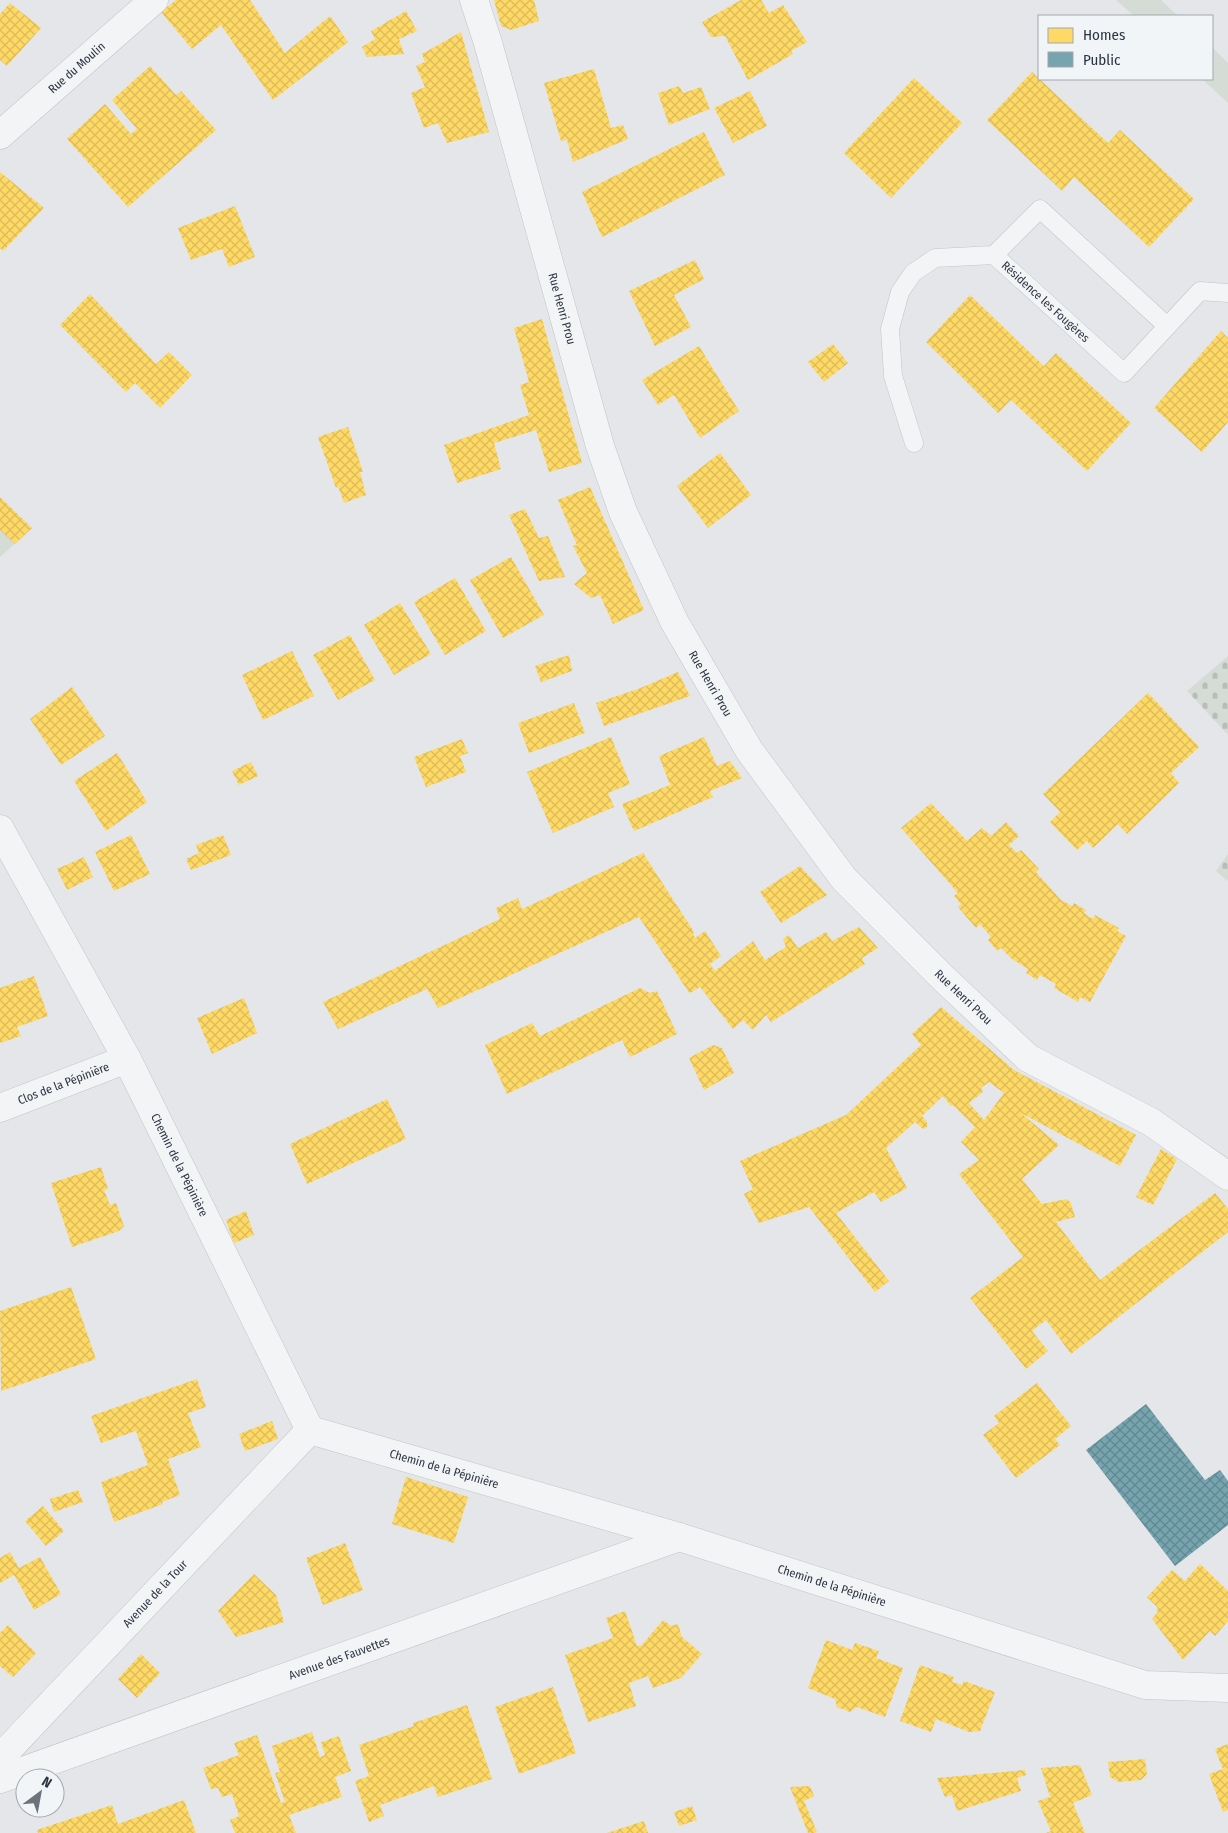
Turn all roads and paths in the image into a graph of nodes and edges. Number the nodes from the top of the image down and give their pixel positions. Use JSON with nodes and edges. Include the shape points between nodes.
{"nodes":[{"id":1,"x":154,"y":0,"type":"edge"},
{"id":2,"x":474,"y":0,"type":"edge"},
{"id":3,"x":0,"y":135,"type":"edge"},
{"id":4,"x":994,"y":255,"type":"junction"},
{"id":5,"x":1228,"y":293,"type":"edge"},
{"id":6,"x":1167,"y":326,"type":"junction"},
{"id":7,"x":914,"y":444,"type":"dead end"},
{"id":8,"x":0,"y":829,"type":"edge"},
{"id":9,"x":127,"y":1059,"type":"junction"},
{"id":10,"x":0,"y":1108,"type":"edge"},
{"id":11,"x":1228,"y":1176,"type":"edge"},
{"id":12,"x":310,"y":1430,"type":"junction"},
{"id":13,"x":679,"y":1537,"type":"junction"},
{"id":14,"x":1228,"y":1688,"type":"edge"},
{"id":15,"x":0,"y":1758,"type":"edge"},
{"id":16,"x":0,"y":1779,"type":"edge"}],
"edges":[{"from":1,"to":3,"type":"street","name":"Rue du Moulin"},
{"from":2,"to":11,"type":"street","name":"Rue Henri Prou","via":[[600,446],[623,512],[675,623],[749,750],[844,879],[1028,1058],[1151,1122]]},
{"from":4,"to":6,"type":"lane","via":[[1040,209]]},
{"from":4,"to":6,"type":"lane","name":"Résidence les Fougères","via":[[1124,372]]},
{"from":4,"to":7,"type":"lane","name":"Résidence les Fougères","via":[[934,258],[913,273],[900,292],[890,329],[893,376]]},
{"from":5,"to":6,"type":"lane","name":"Résidence les Fougères","via":[[1200,291]]},
{"from":8,"to":9,"type":"street","name":"Chemin de la Pépinière"},
{"from":9,"to":10,"type":"street","name":"Clos de la Pépinière"},
{"from":9,"to":12,"type":"street","name":"Chemin de la Pépinière"},
{"from":12,"to":13,"type":"street","name":"Chemin de la Pépinière"},
{"from":12,"to":15,"type":"street","name":"Avenue de la Tour"},
{"from":13,"to":14,"type":"street","name":"Chemin de la Pépinière","via":[[1145,1685]]},
{"from":13,"to":16,"type":"street","name":"Avenue des Fauvettes"}]}
